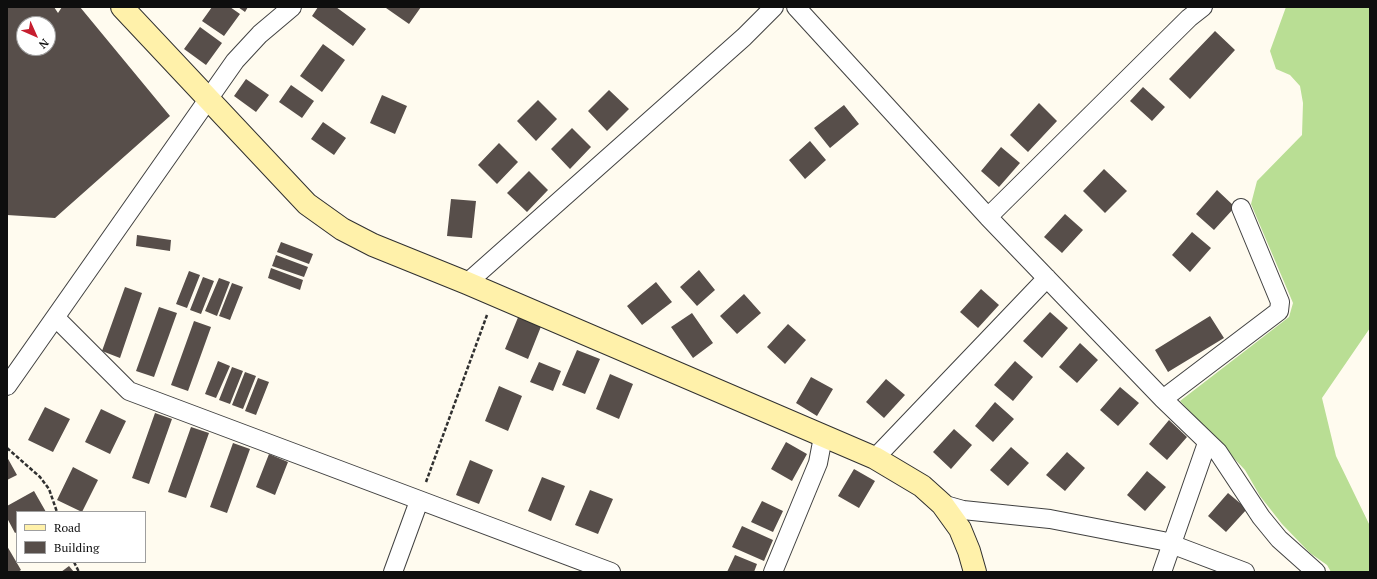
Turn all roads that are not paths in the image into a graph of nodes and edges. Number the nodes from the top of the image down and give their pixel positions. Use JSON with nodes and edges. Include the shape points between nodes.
{"nodes":[{"id":1,"x":122,"y":7,"type":"edge"},
{"id":2,"x":292,"y":7,"type":"edge"},
{"id":3,"x":774,"y":7,"type":"edge"},
{"id":4,"x":796,"y":7,"type":"edge"},
{"id":5,"x":1203,"y":7,"type":"edge"},
{"id":6,"x":208,"y":100,"type":"junction"},
{"id":7,"x":1241,"y":208,"type":"dead end"},
{"id":8,"x":988,"y":217,"type":"junction"},
{"id":9,"x":1047,"y":278,"type":"junction"},
{"id":10,"x":467,"y":283,"type":"junction"},
{"id":11,"x":56,"y":318,"type":"junction"},
{"id":12,"x":7,"y":386,"type":"edge"},
{"id":13,"x":1163,"y":399,"type":"junction"},
{"id":14,"x":823,"y":437,"type":"junction"},
{"id":15,"x":1207,"y":443,"type":"junction"},
{"id":16,"x":876,"y":458,"type":"junction"},
{"id":17,"x":419,"y":501,"type":"junction"},
{"id":18,"x":942,"y":504,"type":"junction"},
{"id":19,"x":1173,"y":544,"type":"junction"},
{"id":20,"x":393,"y":572,"type":"edge"},
{"id":21,"x":611,"y":572,"type":"edge"},
{"id":22,"x":773,"y":572,"type":"edge"},
{"id":23,"x":975,"y":572,"type":"edge"},
{"id":24,"x":1162,"y":572,"type":"edge"},
{"id":25,"x":1245,"y":572,"type":"edge"},
{"id":26,"x":1316,"y":572,"type":"edge"}],
"edges":[{"from":1,"to":6,"type":"street"},
{"from":2,"to":6,"type":"street","via":[[260,34],[235,61]]},
{"from":3,"to":10,"type":"street","via":[[744,37]]},
{"from":4,"to":8,"type":"street"},
{"from":5,"to":8,"type":"street"},
{"from":6,"to":10,"type":"street","via":[[306,204],[342,229],[373,245]]},
{"from":6,"to":11,"type":"street"},
{"from":7,"to":13,"type":"street","via":[[1280,302],[1279,311]]},
{"from":8,"to":9,"type":"street"},
{"from":9,"to":13,"type":"street"},
{"from":9,"to":16,"type":"street"},
{"from":10,"to":14,"type":"street"},
{"from":11,"to":12,"type":"street"},
{"from":11,"to":17,"type":"street","via":[[129,391]]},
{"from":13,"to":15,"type":"street"},
{"from":14,"to":16,"type":"street"},
{"from":14,"to":22,"type":"street","via":[[818,463]]},
{"from":15,"to":19,"type":"street"},
{"from":15,"to":26,"type":"street","via":[[1218,452],[1261,517],[1279,539]]},
{"from":16,"to":18,"type":"street","via":[[922,486]]},
{"from":17,"to":20,"type":"street"},
{"from":17,"to":21,"type":"street"},
{"from":18,"to":19,"type":"street","via":[[963,510],[1050,519]]},
{"from":18,"to":23,"type":"street","via":[[960,529]]},
{"from":19,"to":24,"type":"street"},
{"from":19,"to":25,"type":"street"}]}
